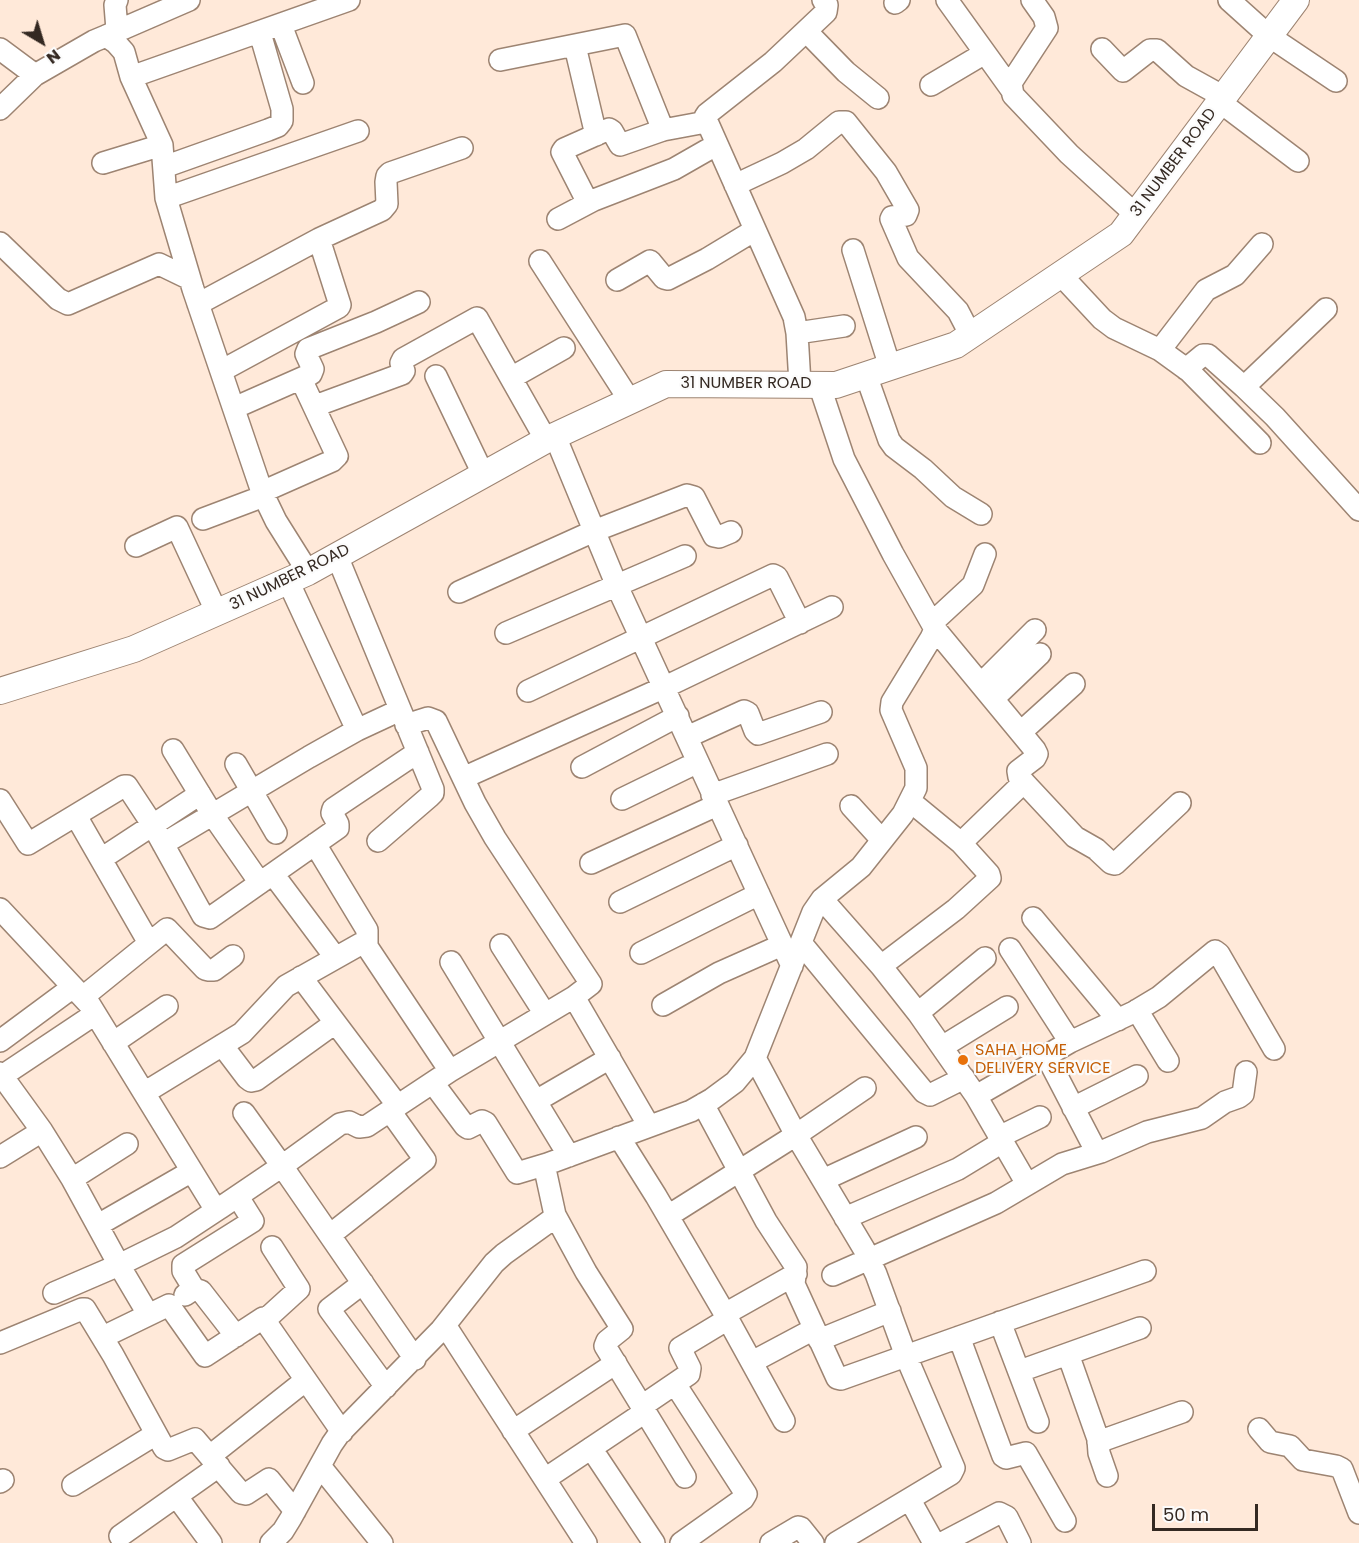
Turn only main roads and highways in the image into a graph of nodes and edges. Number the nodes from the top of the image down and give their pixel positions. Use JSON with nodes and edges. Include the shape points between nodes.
{"nodes":[{"id":1,"x":1296,"y":0,"type":"edge"},
{"id":2,"x":0,"y":691,"type":"edge"}],
"edges":[{"from":1,"to":2,"type":"main road","name":"31 NUMBER ROAD","via":[[1121,234],[956,345],[836,385],[666,384],[551,438],[298,577],[134,649]]}]}
